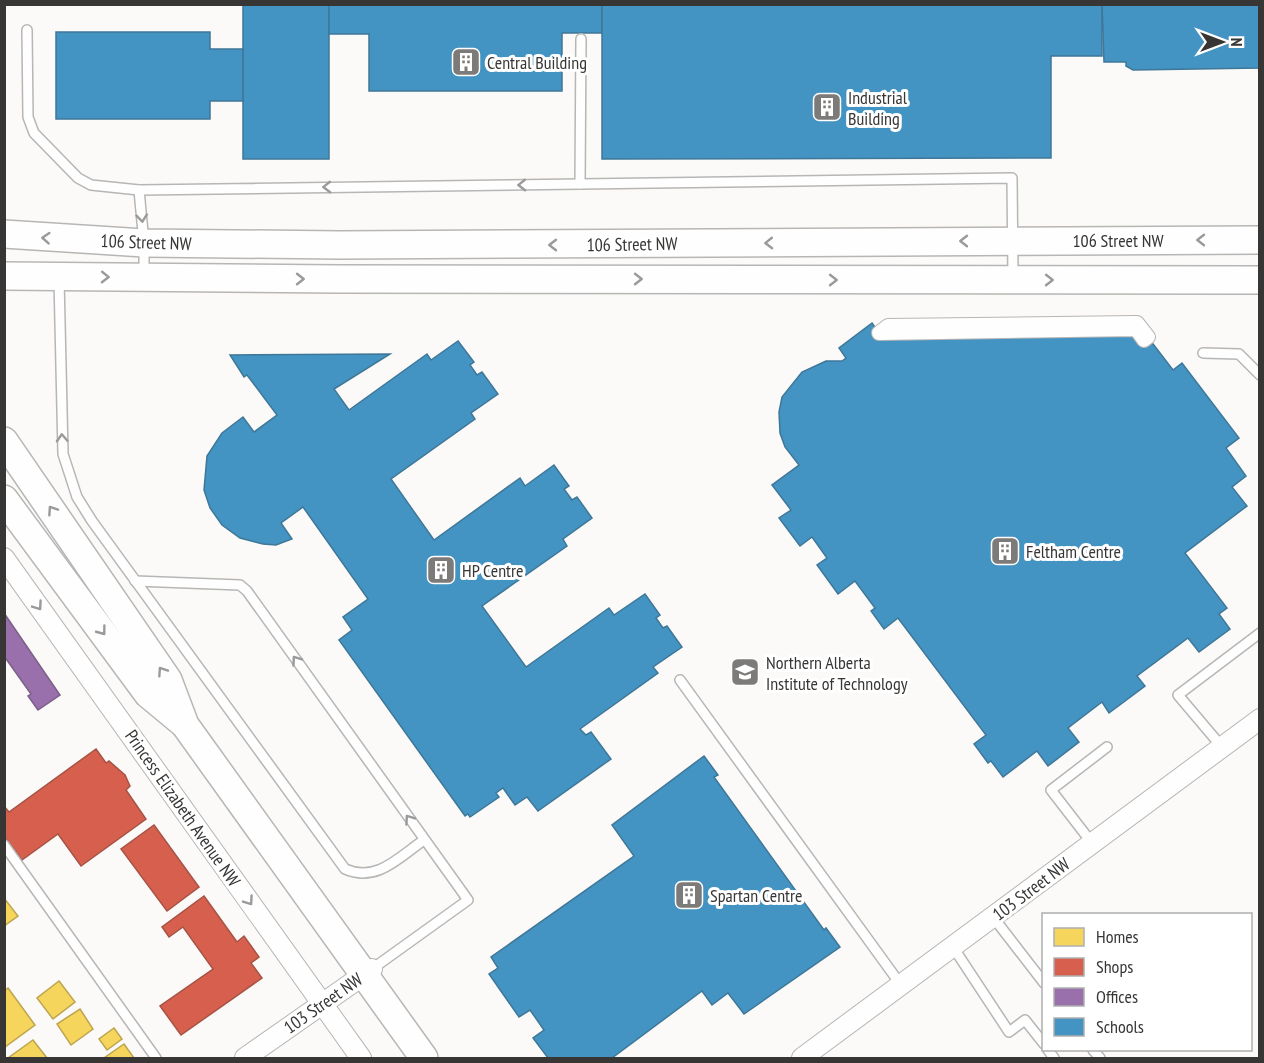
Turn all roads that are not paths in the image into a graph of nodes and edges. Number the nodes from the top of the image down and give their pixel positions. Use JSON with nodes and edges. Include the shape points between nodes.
{"nodes":[{"id":1,"x":27,"y":30,"type":"dead end"},
{"id":2,"x":581,"y":39,"type":"dead end"},
{"id":3,"x":580,"y":184,"type":"junction"},
{"id":4,"x":139,"y":190,"type":"junction"},
{"id":5,"x":4,"y":234,"type":"edge"},
{"id":6,"x":1260,"y":240,"type":"edge"},
{"id":7,"x":1013,"y":241,"type":"junction"},
{"id":8,"x":144,"y":243,"type":"junction"},
{"id":9,"x":4,"y":276,"type":"edge"},
{"id":10,"x":59,"y":277,"type":"junction"},
{"id":11,"x":144,"y":278,"type":"junction"},
{"id":12,"x":1012,"y":280,"type":"junction"},
{"id":13,"x":1260,"y":280,"type":"edge"},
{"id":14,"x":888,"y":327,"type":"joint"},
{"id":15,"x":1203,"y":353,"type":"dead end"},
{"id":16,"x":1260,"y":375,"type":"edge"},
{"id":17,"x":4,"y":441,"type":"edge"},
{"id":18,"x":4,"y":500,"type":"edge"},
{"id":19,"x":4,"y":558,"type":"edge"},
{"id":20,"x":135,"y":581,"type":"junction"},
{"id":21,"x":1260,"y":633,"type":"edge"},
{"id":22,"x":680,"y":680,"type":"dead end"},
{"id":23,"x":1260,"y":718,"type":"edge"},
{"id":24,"x":185,"y":725,"type":"junction"},
{"id":25,"x":1107,"y":747,"type":"dead end"},
{"id":26,"x":1222,"y":747,"type":"junction"},
{"id":27,"x":424,"y":840,"type":"junction"},
{"id":28,"x":1092,"y":843,"type":"junction"},
{"id":29,"x":4,"y":845,"type":"edge"},
{"id":30,"x":993,"y":917,"type":"junction"},
{"id":31,"x":953,"y":947,"type":"junction"},
{"id":32,"x":367,"y":972,"type":"junction"},
{"id":33,"x":1042,"y":980,"type":"edge"},
{"id":34,"x":901,"y":985,"type":"junction"},
{"id":35,"x":322,"y":1004,"type":"junction"},
{"id":36,"x":1042,"y":1041,"type":"edge"},
{"id":37,"x":156,"y":1059,"type":"edge"},
{"id":38,"x":246,"y":1059,"type":"edge"},
{"id":39,"x":361,"y":1059,"type":"edge"},
{"id":40,"x":424,"y":1059,"type":"edge"},
{"id":41,"x":802,"y":1059,"type":"edge"}],
"edges":[{"from":1,"to":4,"type":"lane","via":[[28,117],[34,133],[78,178],[91,185]]},
{"from":2,"to":3,"type":"lane"},
{"from":3,"to":4,"type":"lane","one_way":true},
{"from":3,"to":7,"type":"lane","via":[[1012,178]]},
{"from":4,"to":8,"type":"lane","one_way":true},
{"from":8,"to":5,"type":"main road","name":"106 Street NW","one_way":true},
{"from":6,"to":7,"type":"main road","name":"106 Street NW","one_way":true},
{"from":7,"to":8,"type":"main road","name":"106 Street NW","one_way":true,"via":[[579,245]]},
{"from":7,"to":12,"type":"lane"},
{"from":8,"to":11,"type":"lane"},
{"from":9,"to":10,"type":"main road","name":"106 Street NW"},
{"from":10,"to":11,"type":"main road","name":"106 Street NW","one_way":true},
{"from":20,"to":10,"type":"lane","one_way":true,"via":[[77,497],[63,454]]},
{"from":11,"to":12,"type":"main road","name":"106 Street NW","one_way":true},
{"from":12,"to":13,"type":"main road","name":"106 Street NW","one_way":true},
{"from":14,"to":14,"type":"street","via":[[1137,323],[1148,337],[1144,340],[1136,330],[879,333]]},
{"from":15,"to":16,"type":"lane","via":[[1239,354]]},
{"from":24,"to":17,"type":"main road","one_way":true,"via":[[168,680]]},
{"from":18,"to":24,"type":"main road","one_way":true,"via":[[148,694]]},
{"from":19,"to":35,"type":"street","name":"Princess Elizabeth Avenue NW","one_way":true},
{"from":27,"to":20,"type":"lane","one_way":true,"via":[[247,591],[240,585]]},
{"from":20,"to":27,"type":"lane","via":[[345,869],[368,874],[380,870]]},
{"from":21,"to":26,"type":"lane","via":[[1178,695]]},
{"from":22,"to":34,"type":"lane"},
{"from":23,"to":26,"type":"street","name":"103 Street NW"},
{"from":24,"to":32,"type":"main road"},
{"from":25,"to":28,"type":"lane","via":[[1051,790]]},
{"from":26,"to":28,"type":"street","name":"103 Street NW"},
{"from":27,"to":32,"type":"lane","via":[[468,900]]},
{"from":28,"to":30,"type":"street","name":"103 Street NW"},
{"from":29,"to":37,"type":"lane"},
{"from":30,"to":31,"type":"street","name":"103 Street NW"},
{"from":30,"to":33,"type":"lane"},
{"from":31,"to":34,"type":"street","name":"103 Street NW"},
{"from":31,"to":36,"type":"lane","via":[[1009,1032],[1025,1020]]},
{"from":32,"to":35,"type":"street","name":"103 Street NW"},
{"from":32,"to":40,"type":"main road"},
{"from":34,"to":41,"type":"street","name":"103 Street NW"},
{"from":35,"to":38,"type":"street","name":"103 Street NW"},
{"from":35,"to":39,"type":"street","name":"Princess Elizabeth Avenue NW"}]}
